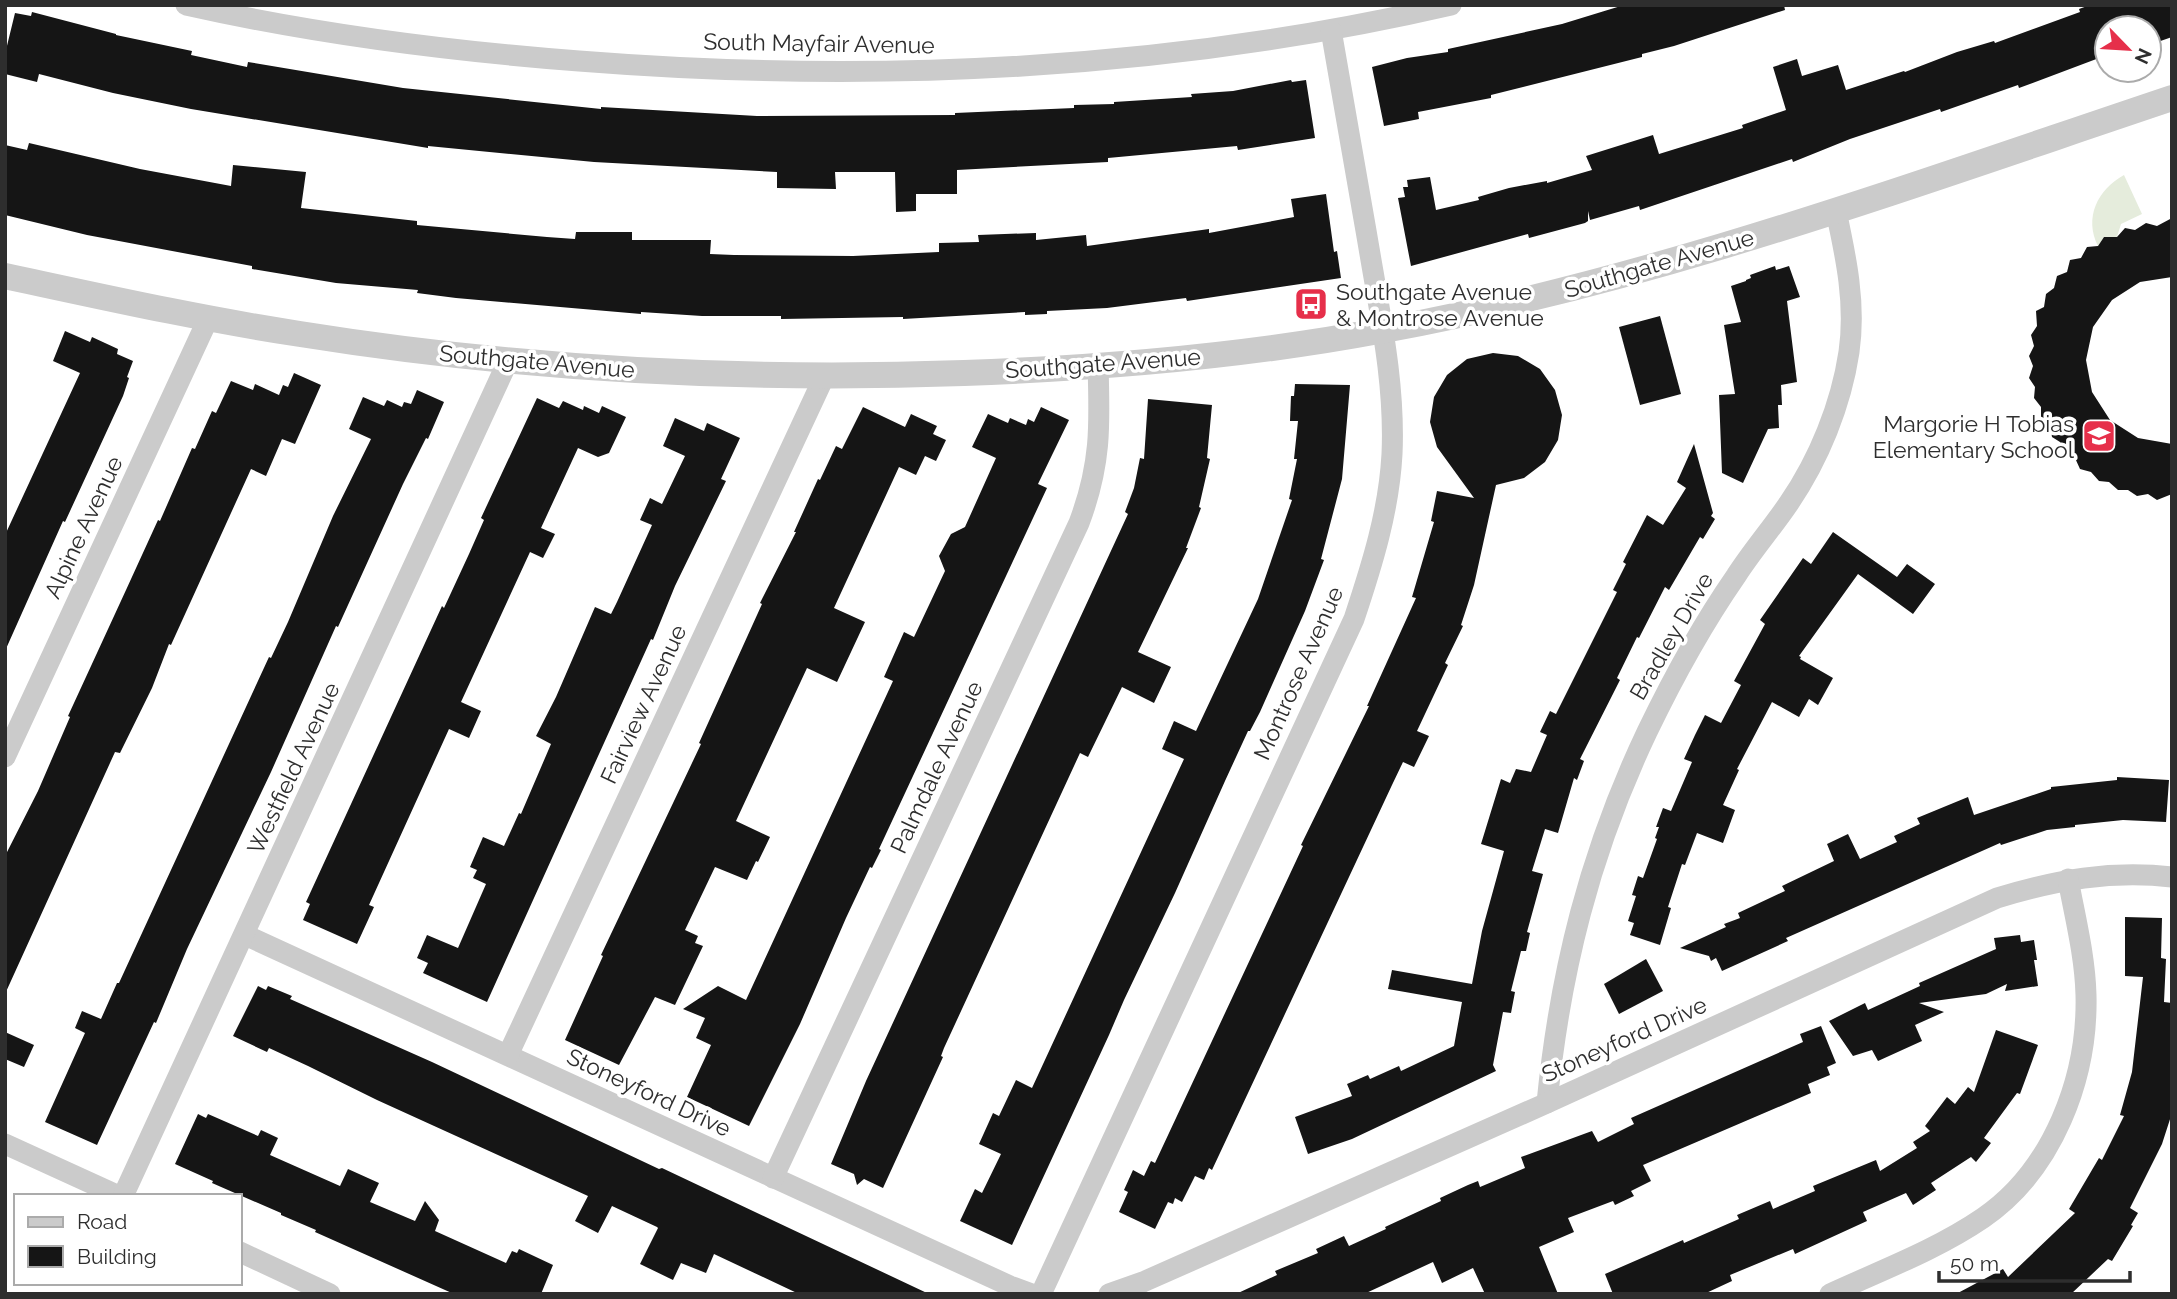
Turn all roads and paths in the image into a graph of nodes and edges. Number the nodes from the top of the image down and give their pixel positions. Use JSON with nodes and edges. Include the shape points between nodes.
{"nodes":[{"id":1,"x":186,"y":5,"type":"edge"},
{"id":2,"x":1451,"y":5,"type":"edge"},
{"id":3,"x":1331,"y":30,"type":"junction"},
{"id":4,"x":2172,"y":98,"type":"edge"},
{"id":5,"x":1836,"y":211,"type":"junction"},
{"id":6,"x":5,"y":276,"type":"edge"},
{"id":7,"x":208,"y":318,"type":"junction"},
{"id":8,"x":1383,"y":330,"type":"junction"},
{"id":9,"x":509,"y":361,"type":"junction"},
{"id":10,"x":1098,"y":366,"type":"junction"},
{"id":11,"x":825,"y":375,"type":"junction"},
{"id":12,"x":5,"y":758,"type":"edge"},
{"id":13,"x":2172,"y":877,"type":"edge"},
{"id":14,"x":2068,"y":879,"type":"junction"},
{"id":15,"x":245,"y":935,"type":"junction"},
{"id":16,"x":508,"y":1055,"type":"junction"},
{"id":17,"x":1547,"y":1103,"type":"junction"},
{"id":18,"x":5,"y":1144,"type":"edge"},
{"id":19,"x":773,"y":1178,"type":"junction"},
{"id":20,"x":117,"y":1194,"type":"edge"},
{"id":21,"x":122,"y":1194,"type":"edge"},
{"id":22,"x":242,"y":1253,"type":"edge"},
{"id":23,"x":330,"y":1294,"type":"edge"},
{"id":24,"x":1032,"y":1294,"type":"edge"},
{"id":25,"x":1041,"y":1294,"type":"edge"},
{"id":26,"x":1109,"y":1294,"type":"edge"},
{"id":27,"x":1830,"y":1294,"type":"edge"}],
"edges":[{"from":1,"to":3,"type":"street","name":"South Mayfair Avenue","via":[[308,29],[453,49],[734,71],[945,71],[1080,63]]},
{"from":2,"to":3,"type":"street","name":"South Mayfair Avenue"},
{"from":3,"to":8,"type":"street","name":"Montrose Avenue"},
{"from":4,"to":5,"type":"street","name":"Southgate Avenue"},
{"from":5,"to":8,"type":"street","name":"Southgate Avenue","via":[[1601,280]]},
{"from":5,"to":17,"type":"street","name":"Bradley Drive","via":[[1852,306],[1840,394],[1808,472],[1704,625],[1623,787],[1569,952]]},
{"from":6,"to":7,"type":"street","name":"Southgate Avenue"},
{"from":7,"to":9,"type":"street","name":"Southgate Avenue","via":[[300,335]]},
{"from":7,"to":12,"type":"street","name":"Alpine Avenue"},
{"from":8,"to":10,"type":"street","name":"Southgate Avenue","via":[[1285,346]]},
{"from":8,"to":25,"type":"street","name":"Montrose Avenue","via":[[1392,397],[1392,455],[1385,516],[1371,569],[1353,619]]},
{"from":9,"to":11,"type":"street","name":"Southgate Avenue","via":[[700,373]]},
{"from":9,"to":15,"type":"street","name":"Westfield Avenue"},
{"from":10,"to":11,"type":"street","name":"Southgate Avenue"},
{"from":10,"to":19,"type":"street","name":"Palmdale Avenue","via":[[1098,457],[1079,523]]},
{"from":11,"to":16,"type":"street","name":"Fairview Avenue"},
{"from":13,"to":14,"type":"street","name":"Stoneyford Drive","via":[[2133,873]]},
{"from":14,"to":17,"type":"street","name":"Stoneyford Drive","via":[[1997,898]]},
{"from":14,"to":27,"type":"street","via":[[2086,993],[2085,1034],[2078,1073],[2046,1149],[2020,1185],[1985,1217],[1946,1241]]},
{"from":15,"to":16,"type":"street","name":"Stoneyford Drive"},
{"from":15,"to":21,"type":"street","name":"Westfield Avenue"},
{"from":16,"to":19,"type":"street","name":"Stoneyford Drive"},
{"from":17,"to":26,"type":"street","name":"Stoneyford Drive"},
{"from":18,"to":20,"type":"street"},
{"from":19,"to":24,"type":"street","name":"Stoneyford Drive"},
{"from":22,"to":23,"type":"street"}]}
